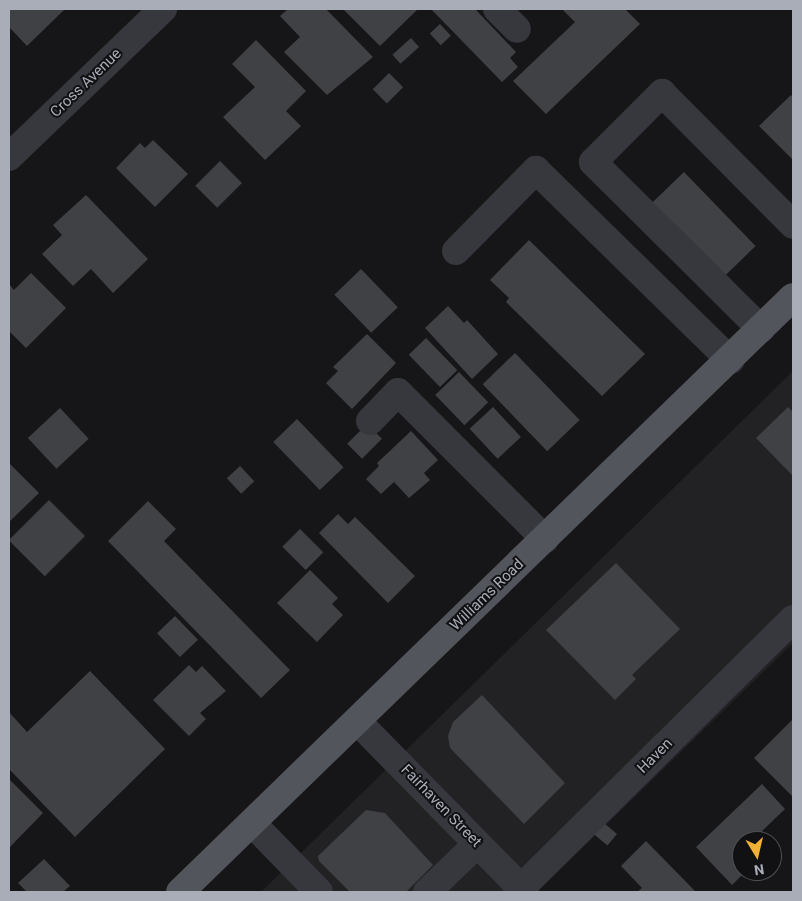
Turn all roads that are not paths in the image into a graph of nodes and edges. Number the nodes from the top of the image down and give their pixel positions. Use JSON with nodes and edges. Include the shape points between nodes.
{"nodes":[{"id":1,"x":163,"y":9,"type":"edge"},
{"id":2,"x":497,"y":9,"type":"edge"},
{"id":3,"x":517,"y":29,"type":"dead end"},
{"id":4,"x":9,"y":157,"type":"edge"},
{"id":5,"x":793,"y":225,"type":"edge"},
{"id":6,"x":456,"y":252,"type":"dead end"},
{"id":7,"x":793,"y":297,"type":"edge"},
{"id":8,"x":761,"y":329,"type":"junction"},
{"id":9,"x":730,"y":360,"type":"junction"},
{"id":10,"x":370,"y":421,"type":"dead end"},
{"id":11,"x":545,"y":539,"type":"junction"},
{"id":12,"x":793,"y":619,"type":"edge"},
{"id":13,"x":356,"y":721,"type":"junction"},
{"id":14,"x":252,"y":823,"type":"junction"},
{"id":15,"x":477,"y":844,"type":"junction"},
{"id":16,"x":521,"y":891,"type":"edge"},
{"id":17,"x":180,"y":892,"type":"edge"},
{"id":18,"x":319,"y":892,"type":"edge"},
{"id":19,"x":427,"y":892,"type":"edge"}],
"edges":[{"from":1,"to":4,"type":"street","name":"Cross Avenue"},
{"from":2,"to":3,"type":"street"},
{"from":5,"to":8,"type":"street","via":[[662,93],[593,162]]},
{"from":6,"to":9,"type":"street","via":[[536,170]]},
{"from":7,"to":8,"type":"main road","name":"Williams Road"},
{"from":8,"to":9,"type":"main road","name":"Williams Road"},
{"from":9,"to":11,"type":"main road","name":"Williams Road"},
{"from":10,"to":11,"type":"street","via":[[398,392]]},
{"from":11,"to":13,"type":"main road","name":"Williams Road"},
{"from":12,"to":16,"type":"street","name":"Haven"},
{"from":13,"to":14,"type":"main road","name":"Williams Road"},
{"from":13,"to":15,"type":"street","name":"Fairhaven Street"},
{"from":14,"to":17,"type":"main road","name":"Williams Road"},
{"from":14,"to":18,"type":"street"},
{"from":15,"to":16,"type":"street","name":"Fairhaven Street"},
{"from":15,"to":19,"type":"street"}]}
